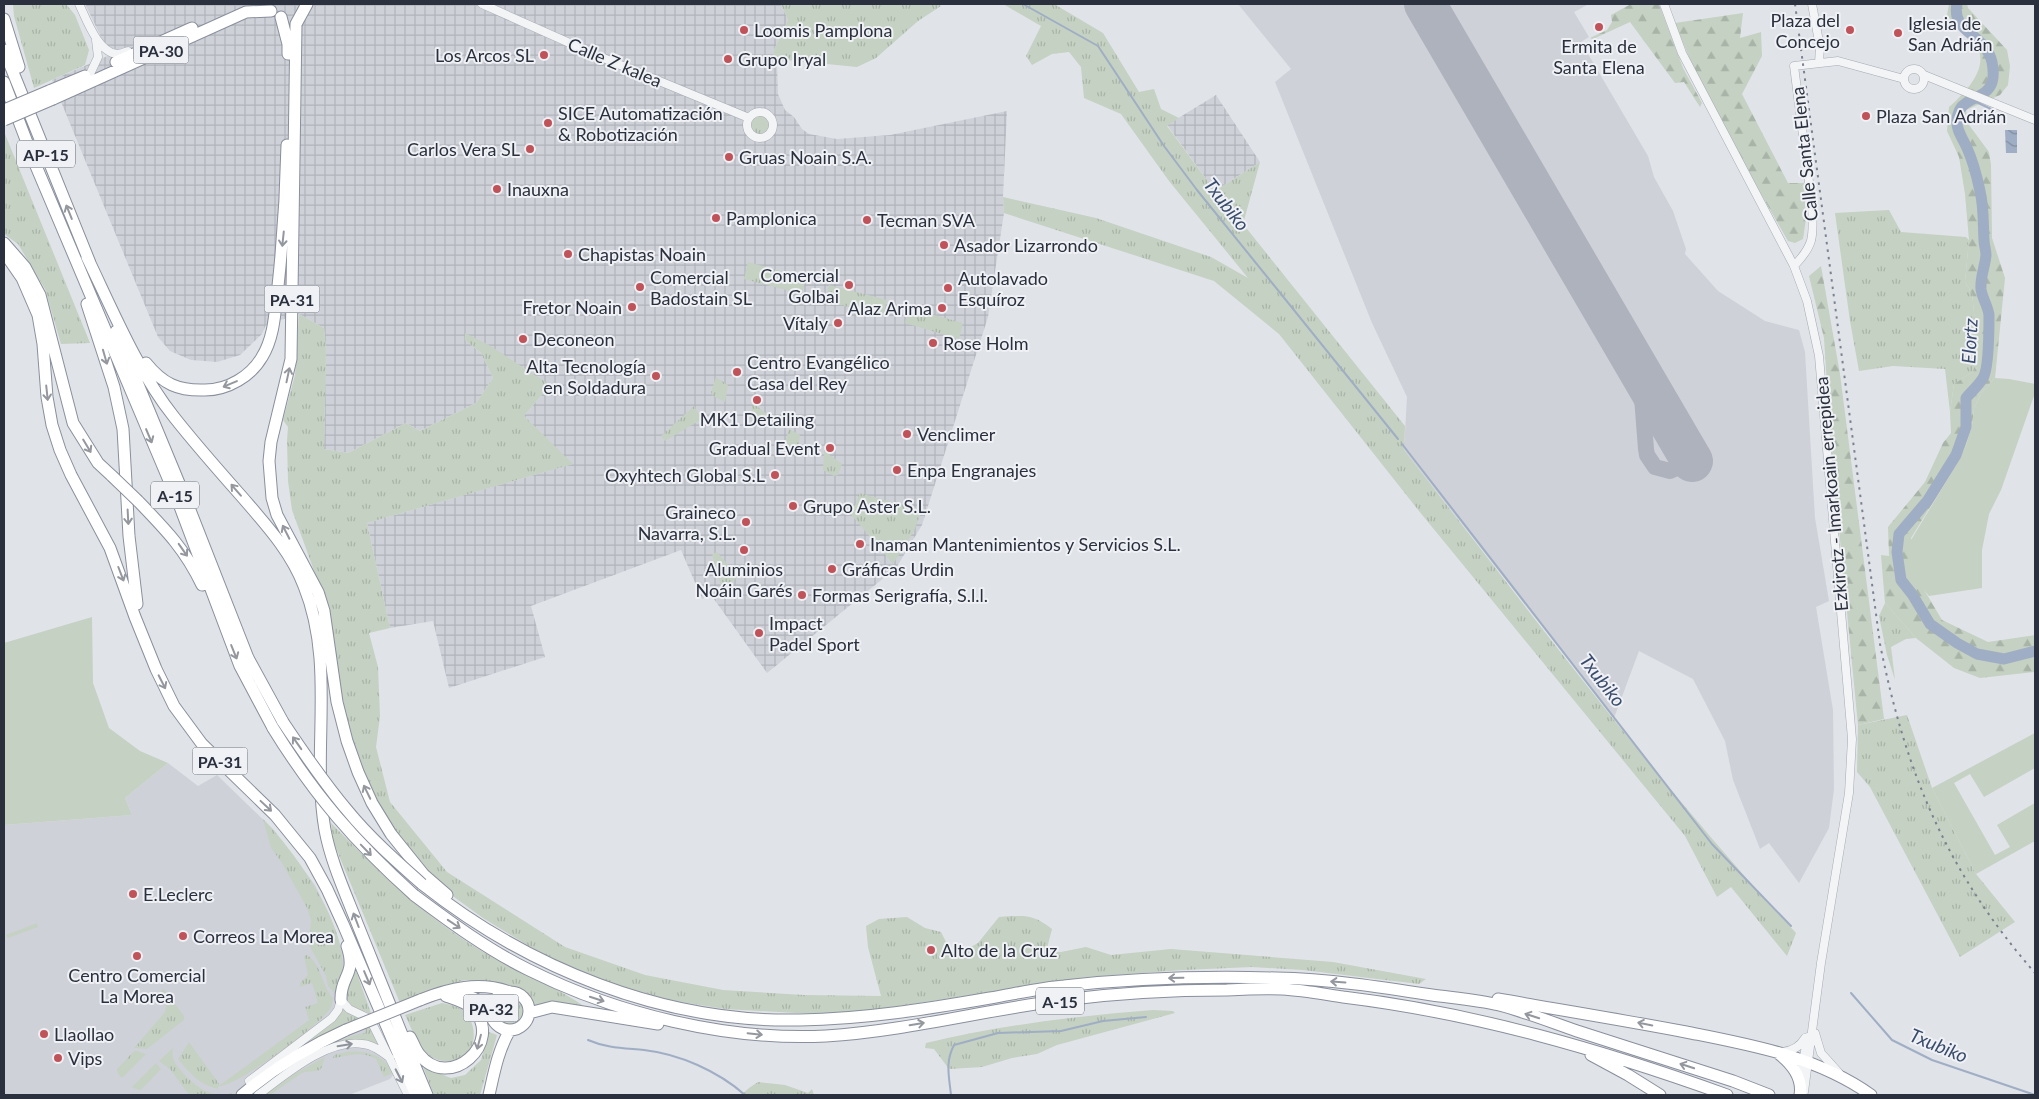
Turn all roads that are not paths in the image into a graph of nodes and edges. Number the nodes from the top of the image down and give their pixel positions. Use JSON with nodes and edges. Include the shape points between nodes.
{"nodes":[{"id":1,"x":79,"y":4,"type":"edge"},
{"id":2,"x":249,"y":4,"type":"edge"},
{"id":3,"x":482,"y":4,"type":"edge"},
{"id":4,"x":1664,"y":4,"type":"edge"},
{"id":5,"x":1812,"y":4,"type":"edge"},
{"id":6,"x":306,"y":7,"type":"edge"},
{"id":7,"x":272,"y":11,"type":"edge"},
{"id":8,"x":4,"y":19,"type":"edge"},
{"id":9,"x":94,"y":36,"type":"junction"},
{"id":10,"x":154,"y":44,"type":"junction"},
{"id":11,"x":4,"y":50,"type":"edge"},
{"id":12,"x":1819,"y":63,"type":"junction"},
{"id":13,"x":1908,"y":72,"type":"junction"},
{"id":14,"x":90,"y":74,"type":"junction"},
{"id":15,"x":1888,"y":74,"type":"junction"},
{"id":16,"x":1924,"y":75,"type":"junction"},
{"id":17,"x":1904,"y":80,"type":"junction"},
{"id":18,"x":4,"y":82,"type":"edge"},
{"id":19,"x":1940,"y":82,"type":"junction"},
{"id":20,"x":1923,"y":84,"type":"junction"},
{"id":21,"x":51,"y":95,"type":"junction"},
{"id":22,"x":4,"y":98,"type":"edge"},
{"id":23,"x":4,"y":110,"type":"edge"},
{"id":24,"x":30,"y":117,"type":"junction"},
{"id":25,"x":749,"y":118,"type":"dead end"},
{"id":26,"x":4,"y":120,"type":"edge"},
{"id":27,"x":2035,"y":120,"type":"edge"},
{"id":28,"x":4,"y":243,"type":"edge"},
{"id":29,"x":4,"y":252,"type":"edge"},
{"id":30,"x":82,"y":260,"type":"junction"},
{"id":31,"x":1794,"y":266,"type":"junction"},
{"id":32,"x":83,"y":294,"type":"junction"},
{"id":33,"x":47,"y":342,"type":"junction"},
{"id":34,"x":130,"y":343,"type":"junction"},
{"id":35,"x":308,"y":576,"type":"junction"},
{"id":36,"x":221,"y":620,"type":"junction"},
{"id":37,"x":143,"y":638,"type":"junction"},
{"id":38,"x":278,"y":725,"type":"junction"},
{"id":39,"x":322,"y":741,"type":"junction"},
{"id":40,"x":317,"y":870,"type":"junction"},
{"id":41,"x":478,"y":925,"type":"junction"},
{"id":42,"x":368,"y":950,"type":"junction"},
{"id":43,"x":1362,"y":984,"type":"junction"},
{"id":44,"x":510,"y":992,"type":"junction"},
{"id":45,"x":446,"y":996,"type":"junction"},
{"id":46,"x":341,"y":1000,"type":"junction"},
{"id":47,"x":421,"y":1002,"type":"junction"},
{"id":48,"x":491,"y":1010,"type":"junction"},
{"id":49,"x":529,"y":1013,"type":"junction"},
{"id":50,"x":1812,"y":1027,"type":"junction"},
{"id":51,"x":714,"y":1029,"type":"junction"},
{"id":52,"x":510,"y":1030,"type":"junction"},
{"id":53,"x":347,"y":1032,"type":"junction"},
{"id":54,"x":1570,"y":1044,"type":"junction"},
{"id":55,"x":1778,"y":1052,"type":"junction"},
{"id":56,"x":390,"y":1058,"type":"junction"},
{"id":57,"x":1804,"y":1069,"type":"junction"},
{"id":58,"x":1839,"y":1075,"type":"junction"},
{"id":59,"x":249,"y":1081,"type":"joint"},
{"id":60,"x":232,"y":1095,"type":"edge"},
{"id":61,"x":242,"y":1095,"type":"edge"},
{"id":62,"x":248,"y":1095,"type":"edge"},
{"id":63,"x":258,"y":1095,"type":"edge"},
{"id":64,"x":408,"y":1095,"type":"edge"},
{"id":65,"x":416,"y":1095,"type":"edge"},
{"id":66,"x":427,"y":1095,"type":"edge"},
{"id":67,"x":489,"y":1095,"type":"edge"},
{"id":68,"x":1660,"y":1095,"type":"edge"},
{"id":69,"x":1726,"y":1095,"type":"edge"},
{"id":70,"x":1769,"y":1095,"type":"edge"},
{"id":71,"x":1800,"y":1095,"type":"edge"},
{"id":72,"x":1871,"y":1095,"type":"edge"}],
"edges":[{"from":1,"to":9,"type":"street"},
{"from":2,"to":10,"type":"highway","number":"PA-30"},
{"from":3,"to":25,"type":"street","name":"Calle Z kalea"},
{"from":4,"to":31,"type":"street","name":"Ezkirotz - Imarkoain errepidea","via":[[1682,53]]},
{"from":5,"to":12,"type":"street","via":[[1820,47]]},
{"from":6,"to":7,"type":"highway","number":"PA-31","via":[[295,16]]},
{"from":35,"to":6,"type":"highway","number":"PA-31","one_way":true,"via":[[278,515],[271,489],[269,462],[274,426],[291,359],[295,43],[296,24]]},
{"from":7,"to":21,"type":"highway","number":"PA-30","via":[[246,12]]},
{"from":7,"to":34,"type":"highway","one_way":true,"via":[[288,44],[289,94],[285,219],[272,330],[262,357],[233,384],[209,390],[188,390],[159,378]]},
{"from":8,"to":24,"type":"highway","via":[[29,94]]},
{"from":9,"to":10,"type":"street","via":[[109,52],[117,54]]},
{"from":9,"to":14,"type":"street","via":[[98,57]]},
{"from":10,"to":14,"type":"highway","number":"PA-30"},
{"from":11,"to":24,"type":"highway","number":"AP-15"},
{"from":12,"to":15,"type":"street","via":[[1845,62]]},
{"from":12,"to":31,"type":"street","name":"Calle Santa Elena","via":[[1794,66],[1812,205],[1811,245]]},
{"from":13,"to":15,"type":"street"},
{"from":13,"to":16,"type":"street","via":[[1917,70]]},
{"from":13,"to":17,"type":"street"},
{"from":14,"to":21,"type":"highway","number":"PA-30"},
{"from":15,"to":17,"type":"street"},
{"from":16,"to":19,"type":"street"},
{"from":16,"to":20,"type":"street"},
{"from":17,"to":20,"type":"street","via":[[1911,88]]},
{"from":18,"to":30,"type":"highway","number":"AP-15","via":[[36,166]]},
{"from":19,"to":20,"type":"street"},
{"from":19,"to":27,"type":"street"},
{"from":21,"to":23,"type":"highway","number":"PA-30","bridge":true},
{"from":21,"to":26,"type":"highway","number":"PA-30","bridge":true},
{"from":22,"to":32,"type":"highway","number":"PA-31"},
{"from":30,"to":24,"type":"highway","number":"AP-15","one_way":true},
{"from":28,"to":33,"type":"highway","via":[[18,257],[35,284],[43,305]]},
{"from":29,"to":33,"type":"highway","via":[[30,283],[41,308]]},
{"from":30,"to":32,"type":"highway"},
{"from":30,"to":34,"type":"highway"},
{"from":30,"to":36,"type":"highway","number":"A-15","one_way":true,"via":[[179,504]]},
{"from":30,"to":38,"type":"highway","number":"A-15","via":[[186,500]]},
{"from":31,"to":50,"type":"street","name":"Ezkirotz - Imarkoain errepidea","via":[[1807,301],[1819,356],[1852,739],[1849,792]]},
{"from":32,"to":37,"type":"highway","number":"PA-31","one_way":true,"via":[[102,345],[123,429],[130,554]]},
{"from":33,"to":36,"type":"highway","one_way":true,"bridge":true,"via":[[73,423],[98,463],[182,549]]},
{"from":33,"to":37,"type":"highway","one_way":true,"via":[[47,397],[60,450],[110,548]]},
{"from":39,"to":34,"type":"highway","one_way":true,"via":[[318,632],[295,566],[269,528],[172,415]]},
{"from":35,"to":39,"type":"highway","number":"PA-31","via":[[318,607],[328,681],[327,719]]},
{"from":41,"to":35,"type":"highway","one_way":true,"via":[[466,910],[424,875],[391,834],[369,796],[341,721],[324,611]]},
{"from":36,"to":38,"type":"highway","number":"A-15","one_way":true,"via":[[240,666]]},
{"from":37,"to":40,"type":"highway","number":"PA-31","one_way":true,"via":[[174,706],[202,744],[275,815]]},
{"from":41,"to":38,"type":"highway","number":"A-15","one_way":true,"bridge":true,"via":[[390,856],[348,812]]},
{"from":38,"to":51,"type":"highway","number":"A-15","one_way":true,"bridge":true,"via":[[298,769],[378,862],[414,895],[482,943],[528,970],[598,999],[638,1012]]},
{"from":42,"to":39,"type":"highway","number":"PA-31","one_way":true,"via":[[328,844],[322,795]]},
{"from":40,"to":46,"type":"highway","via":[[318,881],[351,960]]},
{"from":40,"to":65,"type":"highway","number":"PA-31","one_way":true},
{"from":43,"to":41,"type":"highway","number":"A-15","one_way":true,"via":[[1277,978],[1172,978],[1062,986],[850,1019],[749,1018],[684,1009],[586,980],[543,962]]},
{"from":45,"to":42,"type":"highway","one_way":true,"via":[[473,1009],[481,1028],[480,1043],[474,1055],[453,1067],[436,1066],[419,1054]]},
{"from":42,"to":66,"type":"highway","number":"PA-31"},
{"from":55,"to":43,"type":"highway","one_way":true,"via":[[1507,1000],[1390,983]]},
{"from":70,"to":43,"type":"highway","number":"A-15","one_way":true,"via":[[1497,1005]]},
{"from":44,"to":47,"type":"highway","number":"PA-32","via":[[472,986],[444,990]]},
{"from":44,"to":48,"type":"highway","number":"PA-32","via":[[497,997]]},
{"from":44,"to":49,"type":"highway","number":"PA-32","via":[[522,996]]},
{"from":45,"to":47,"type":"highway","number":"PA-32"},
{"from":45,"to":48,"type":"highway","number":"PA-32","via":[[468,995]]},
{"from":46,"to":56,"type":"street","via":[[349,1009],[370,1019]]},
{"from":46,"to":59,"type":"street","via":[[332,1018]]},
{"from":47,"to":53,"type":"highway","number":"PA-32","bridge":true},
{"from":48,"to":52,"type":"highway","number":"PA-32","via":[[494,1022]]},
{"from":49,"to":51,"type":"highway","via":[[552,1007],[689,1029]]},
{"from":49,"to":52,"type":"highway","number":"PA-32","via":[[525,1023]]},
{"from":50,"to":55,"type":"street","via":[[1801,1044]]},
{"from":50,"to":57,"type":"street"},
{"from":50,"to":58,"type":"street","via":[[1821,1053]]},
{"from":51,"to":54,"type":"highway","number":"A-15","one_way":true,"via":[[763,1035],[827,1036],[1063,1000],[1175,990],[1281,989],[1391,1003],[1501,1024]]},
{"from":52,"to":67,"type":"highway","via":[[497,1058]]},
{"from":53,"to":61,"type":"highway","number":"PA-32","via":[[304,1050]]},
{"from":53,"to":62,"type":"highway","number":"PA-32","via":[[297,1058]]},
{"from":54,"to":68,"type":"highway"},
{"from":54,"to":69,"type":"highway","number":"A-15","via":[[1652,1068]]},
{"from":55,"to":57,"type":"highway"},
{"from":55,"to":57,"type":"highway"},
{"from":63,"to":56,"type":"street","one_way":true,"via":[[307,1060],[339,1046],[362,1044]]},
{"from":56,"to":64,"type":"street","one_way":true},
{"from":57,"to":58,"type":"highway","via":[[1823,1067]]},
{"from":57,"to":71,"type":"highway"},
{"from":58,"to":72,"type":"highway"},
{"from":59,"to":60,"type":"highway"}]}
